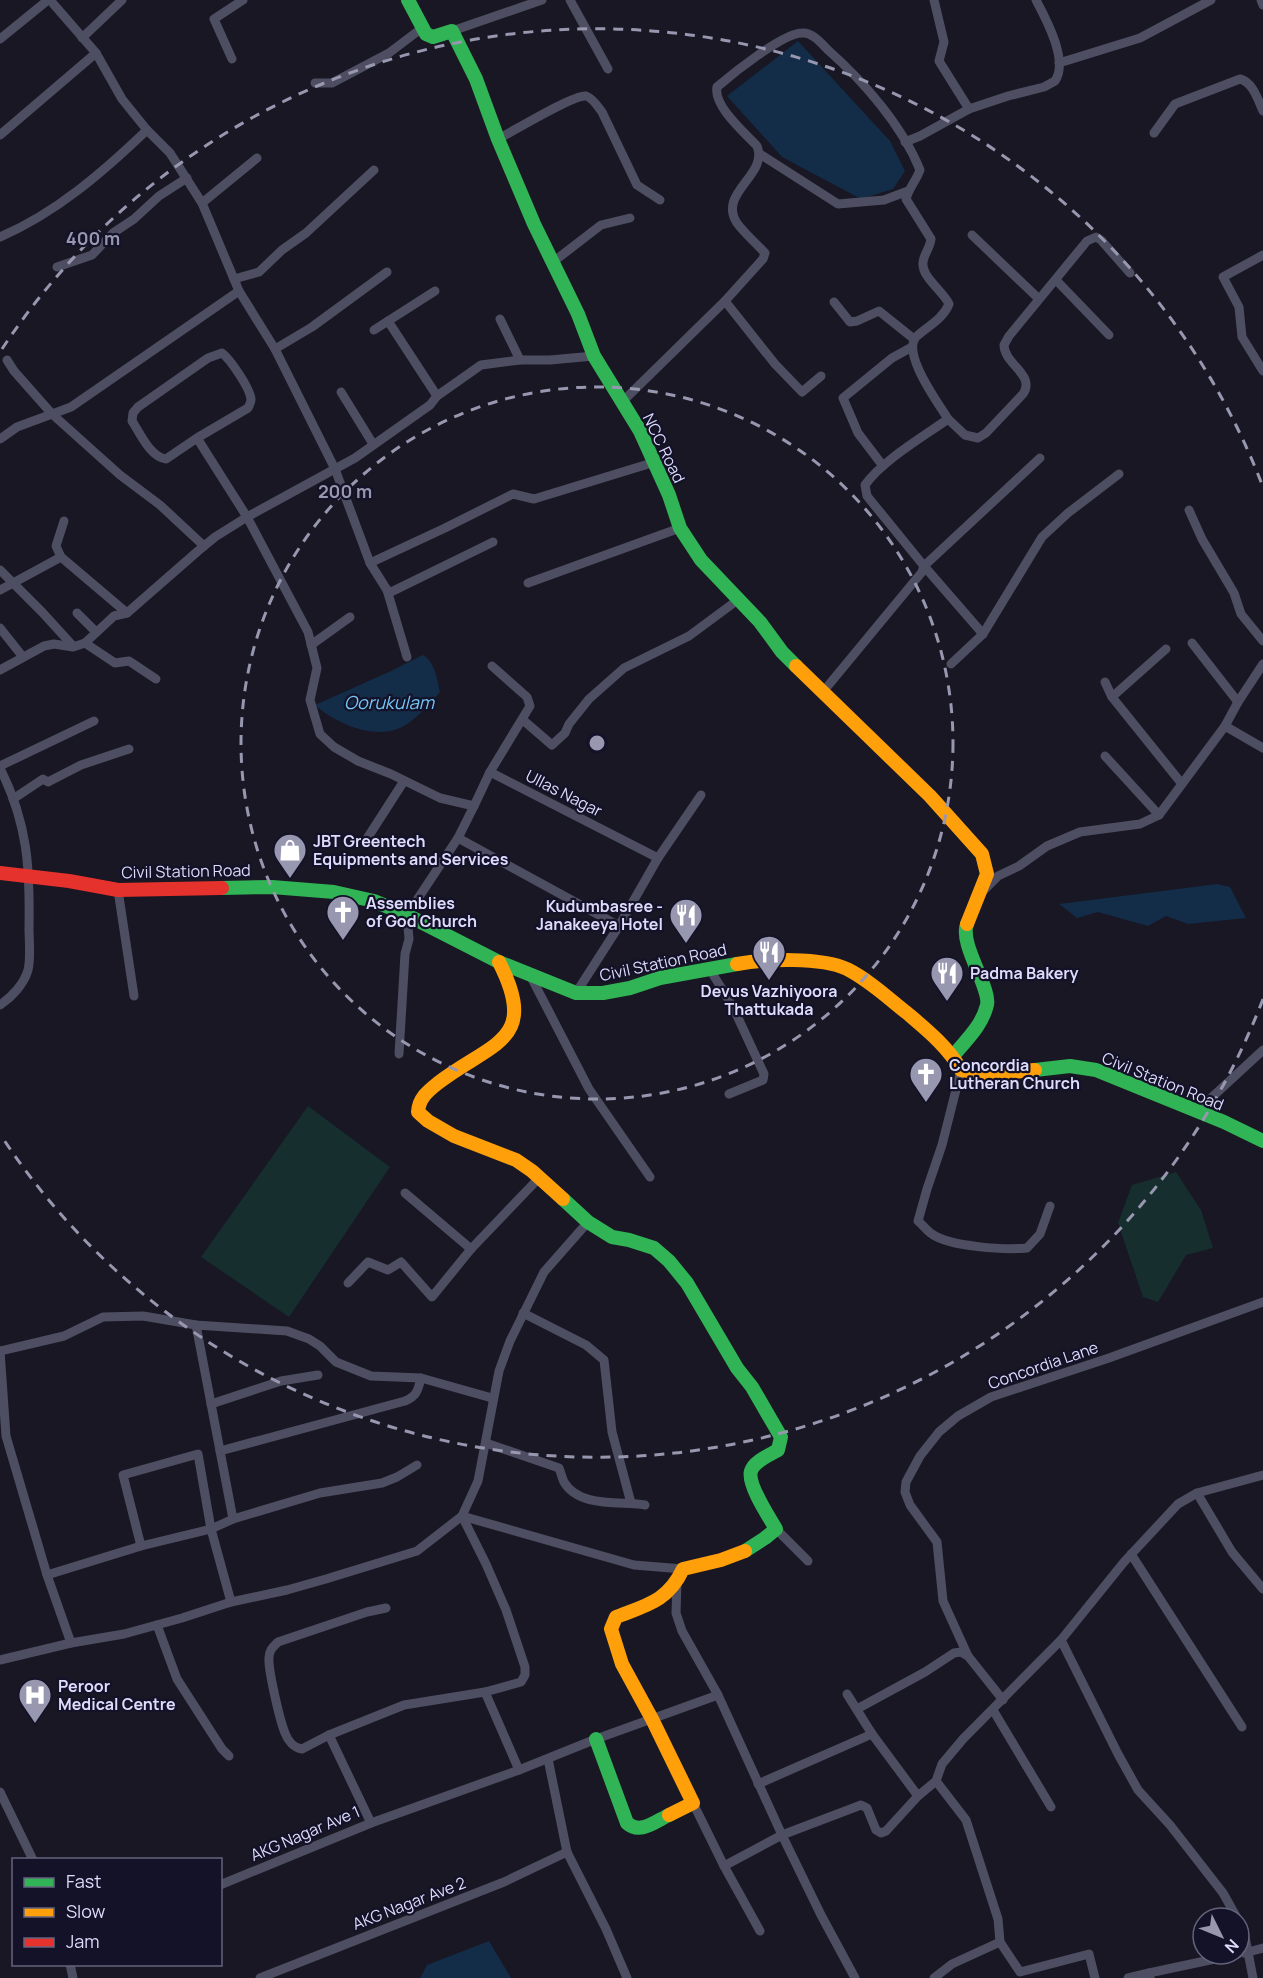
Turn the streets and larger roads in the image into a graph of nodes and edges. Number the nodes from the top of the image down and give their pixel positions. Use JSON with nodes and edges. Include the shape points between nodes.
{"nodes":[{"id":1,"x":49,"y":0,"type":"edge"},
{"id":2,"x":122,"y":0,"type":"edge"},
{"id":3,"x":243,"y":0,"type":"edge"},
{"id":4,"x":408,"y":0,"type":"edge"},
{"id":5,"x":542,"y":0,"type":"edge"},
{"id":6,"x":570,"y":0,"type":"edge"},
{"id":7,"x":934,"y":0,"type":"edge"},
{"id":8,"x":1036,"y":0,"type":"edge"},
{"id":9,"x":1211,"y":0,"type":"edge"},
{"id":10,"x":1261,"y":0,"type":"edge"},
{"id":11,"x":1263,"y":5,"type":"edge"},
{"id":12,"x":422,"y":28,"type":"junction"},
{"id":13,"x":452,"y":31,"type":"junction"},
{"id":14,"x":82,"y":38,"type":"junction"},
{"id":15,"x":0,"y":39,"type":"edge"},
{"id":16,"x":96,"y":53,"type":"junction"},
{"id":17,"x":232,"y":58,"type":"dead end"},
{"id":18,"x":1059,"y":63,"type":"junction"},
{"id":19,"x":608,"y":69,"type":"dead end"},
{"id":20,"x":315,"y":83,"type":"dead end"},
{"id":21,"x":969,"y":110,"type":"junction"},
{"id":22,"x":1263,"y":111,"type":"edge"},
{"id":23,"x":147,"y":130,"type":"junction"},
{"id":24,"x":1154,"y":133,"type":"dead end"},
{"id":25,"x":0,"y":135,"type":"edge"},
{"id":26,"x":498,"y":139,"type":"junction"},
{"id":27,"x":905,"y":142,"type":"junction"},
{"id":28,"x":760,"y":154,"type":"junction"},
{"id":29,"x":257,"y":158,"type":"dead end"},
{"id":30,"x":374,"y":170,"type":"dead end"},
{"id":31,"x":187,"y":178,"type":"junction"},
{"id":32,"x":908,"y":191,"type":"junction"},
{"id":33,"x":660,"y":200,"type":"dead end"},
{"id":34,"x":202,"y":203,"type":"junction"},
{"id":35,"x":630,"y":218,"type":"dead end"},
{"id":36,"x":972,"y":235,"type":"dead end"},
{"id":37,"x":0,"y":237,"type":"edge"},
{"id":38,"x":1263,"y":255,"type":"edge"},
{"id":39,"x":553,"y":262,"type":"junction"},
{"id":40,"x":57,"y":267,"type":"dead end"},
{"id":41,"x":387,"y":272,"type":"dead end"},
{"id":42,"x":1130,"y":273,"type":"dead end"},
{"id":43,"x":234,"y":279,"type":"junction"},
{"id":44,"x":1056,"y":280,"type":"junction"},
{"id":45,"x":239,"y":291,"type":"junction"},
{"id":46,"x":435,"y":291,"type":"dead end"},
{"id":47,"x":1039,"y":299,"type":"junction"},
{"id":48,"x":724,"y":301,"type":"junction"},
{"id":49,"x":834,"y":302,"type":"dead end"},
{"id":50,"x":500,"y":318,"type":"dead end"},
{"id":51,"x":388,"y":321,"type":"junction"},
{"id":52,"x":374,"y":330,"type":"dead end"},
{"id":53,"x":1109,"y":335,"type":"dead end"},
{"id":54,"x":913,"y":343,"type":"junction"},
{"id":55,"x":275,"y":349,"type":"junction"},
{"id":56,"x":594,"y":356,"type":"junction"},
{"id":57,"x":7,"y":360,"type":"dead end"},
{"id":58,"x":520,"y":360,"type":"junction"},
{"id":59,"x":1263,"y":371,"type":"edge"},
{"id":60,"x":821,"y":376,"type":"dead end"},
{"id":61,"x":341,"y":392,"type":"dead end"},
{"id":62,"x":437,"y":396,"type":"junction"},
{"id":63,"x":622,"y":402,"type":"junction"},
{"id":64,"x":52,"y":414,"type":"junction"},
{"id":65,"x":948,"y":419,"type":"junction"},
{"id":66,"x":197,"y":438,"type":"junction"},
{"id":67,"x":0,"y":439,"type":"edge"},
{"id":68,"x":374,"y":444,"type":"junction"},
{"id":69,"x":1041,"y":458,"type":"dead end"},
{"id":70,"x":655,"y":462,"type":"junction"},
{"id":71,"x":883,"y":466,"type":"junction"},
{"id":72,"x":335,"y":469,"type":"junction"},
{"id":73,"x":1119,"y":474,"type":"dead end"},
{"id":74,"x":1188,"y":510,"type":"dead end"},
{"id":75,"x":247,"y":517,"type":"junction"},
{"id":76,"x":64,"y":521,"type":"dead end"},
{"id":77,"x":680,"y":528,"type":"junction"},
{"id":78,"x":493,"y":542,"type":"dead end"},
{"id":79,"x":204,"y":546,"type":"junction"},
{"id":80,"x":61,"y":557,"type":"junction"},
{"id":81,"x":370,"y":563,"type":"junction"},
{"id":82,"x":924,"y":566,"type":"junction"},
{"id":83,"x":0,"y":570,"type":"edge"},
{"id":84,"x":13,"y":583,"type":"junction"},
{"id":85,"x":528,"y":583,"type":"dead end"},
{"id":86,"x":0,"y":590,"type":"edge"},
{"id":87,"x":387,"y":590,"type":"junction"},
{"id":88,"x":739,"y":600,"type":"junction"},
{"id":89,"x":77,"y":613,"type":"dead end"},
{"id":90,"x":127,"y":613,"type":"junction"},
{"id":91,"x":350,"y":617,"type":"dead end"},
{"id":92,"x":0,"y":628,"type":"edge"},
{"id":93,"x":96,"y":632,"type":"junction"},
{"id":94,"x":983,"y":634,"type":"junction"},
{"id":95,"x":1263,"y":641,"type":"edge"},
{"id":96,"x":85,"y":643,"type":"junction"},
{"id":97,"x":1192,"y":643,"type":"dead end"},
{"id":98,"x":311,"y":645,"type":"junction"},
{"id":99,"x":73,"y":647,"type":"junction"},
{"id":100,"x":1166,"y":649,"type":"dead end"},
{"id":101,"x":23,"y":657,"type":"junction"},
{"id":102,"x":407,"y":657,"type":"dead end"},
{"id":103,"x":951,"y":664,"type":"dead end"},
{"id":104,"x":1263,"y":664,"type":"edge"},
{"id":105,"x":492,"y":666,"type":"dead end"},
{"id":106,"x":0,"y":670,"type":"edge"},
{"id":107,"x":156,"y":679,"type":"dead end"},
{"id":108,"x":1105,"y":682,"type":"dead end"},
{"id":109,"x":822,"y":693,"type":"junction"},
{"id":110,"x":1112,"y":697,"type":"junction"},
{"id":111,"x":1238,"y":702,"type":"junction"},
{"id":112,"x":523,"y":720,"type":"junction"},
{"id":113,"x":94,"y":721,"type":"dead end"},
{"id":114,"x":1225,"y":726,"type":"junction"},
{"id":115,"x":1263,"y":748,"type":"edge"},
{"id":116,"x":129,"y":749,"type":"dead end"},
{"id":117,"x":1105,"y":756,"type":"dead end"},
{"id":118,"x":0,"y":767,"type":"edge"},
{"id":119,"x":490,"y":772,"type":"junction"},
{"id":120,"x":405,"y":780,"type":"junction"},
{"id":121,"x":1182,"y":784,"type":"junction"},
{"id":122,"x":701,"y":795,"type":"dead end"},
{"id":123,"x":13,"y":799,"type":"junction"},
{"id":124,"x":474,"y":806,"type":"junction"},
{"id":125,"x":1159,"y":815,"type":"junction"},
{"id":126,"x":368,"y":837,"type":"dead end"},
{"id":127,"x":458,"y":838,"type":"junction"},
{"id":128,"x":658,"y":858,"type":"junction"},
{"id":129,"x":0,"y":873,"type":"edge"},
{"id":130,"x":30,"y":876,"type":"junction"},
{"id":131,"x":117,"y":890,"type":"junction"},
{"id":132,"x":978,"y":896,"type":"junction"},
{"id":133,"x":407,"y":915,"type":"junction"},
{"id":134,"x":619,"y":926,"type":"junction"},
{"id":135,"x":499,"y":962,"type":"junction"},
{"id":136,"x":710,"y":968,"type":"junction"},
{"id":137,"x":530,"y":975,"type":"junction"},
{"id":138,"x":576,"y":993,"type":"junction"},
{"id":139,"x":134,"y":996,"type":"dead end"},
{"id":140,"x":0,"y":1005,"type":"edge"},
{"id":141,"x":1263,"y":1050,"type":"edge"},
{"id":142,"x":399,"y":1054,"type":"dead end"},
{"id":143,"x":953,"y":1056,"type":"junction"},
{"id":144,"x":961,"y":1070,"type":"junction"},
{"id":145,"x":729,"y":1094,"type":"dead end"},
{"id":146,"x":1197,"y":1111,"type":"junction"},
{"id":147,"x":1263,"y":1141,"type":"edge"},
{"id":148,"x":650,"y":1177,"type":"dead end"},
{"id":149,"x":539,"y":1178,"type":"junction"},
{"id":150,"x":405,"y":1193,"type":"dead end"},
{"id":151,"x":1050,"y":1206,"type":"dead end"},
{"id":152,"x":588,"y":1222,"type":"junction"},
{"id":153,"x":471,"y":1249,"type":"junction"},
{"id":154,"x":348,"y":1282,"type":"dead end"},
{"id":155,"x":1263,"y":1302,"type":"edge"},
{"id":156,"x":523,"y":1313,"type":"junction"},
{"id":157,"x":196,"y":1325,"type":"junction"},
{"id":158,"x":0,"y":1351,"type":"edge"},
{"id":159,"x":318,"y":1375,"type":"dead end"},
{"id":160,"x":421,"y":1378,"type":"junction"},
{"id":161,"x":492,"y":1398,"type":"junction"},
{"id":162,"x":211,"y":1404,"type":"junction"},
{"id":163,"x":3,"y":1436,"type":"edge"},
{"id":164,"x":486,"y":1443,"type":"junction"},
{"id":165,"x":220,"y":1451,"type":"junction"},
{"id":166,"x":417,"y":1466,"type":"dead end"},
{"id":167,"x":1263,"y":1475,"type":"edge"},
{"id":168,"x":1197,"y":1493,"type":"junction"},
{"id":169,"x":631,"y":1503,"type":"junction"},
{"id":170,"x":645,"y":1505,"type":"dead end"},
{"id":171,"x":462,"y":1516,"type":"junction"},
{"id":172,"x":233,"y":1519,"type":"junction"},
{"id":173,"x":211,"y":1529,"type":"junction"},
{"id":174,"x":776,"y":1529,"type":"junction"},
{"id":175,"x":141,"y":1546,"type":"junction"},
{"id":176,"x":1131,"y":1554,"type":"junction"},
{"id":177,"x":808,"y":1561,"type":"dead end"},
{"id":178,"x":47,"y":1575,"type":"junction"},
{"id":179,"x":680,"y":1576,"type":"junction"},
{"id":180,"x":1263,"y":1588,"type":"edge"},
{"id":181,"x":231,"y":1602,"type":"junction"},
{"id":182,"x":386,"y":1608,"type":"dead end"},
{"id":183,"x":157,"y":1625,"type":"junction"},
{"id":184,"x":1060,"y":1640,"type":"junction"},
{"id":185,"x":71,"y":1643,"type":"junction"},
{"id":186,"x":968,"y":1656,"type":"junction"},
{"id":187,"x":0,"y":1660,"type":"edge"},
{"id":188,"x":485,"y":1692,"type":"junction"},
{"id":189,"x":846,"y":1694,"type":"dead end"},
{"id":190,"x":718,"y":1695,"type":"junction"},
{"id":191,"x":1003,"y":1700,"type":"junction"},
{"id":192,"x":856,"y":1709,"type":"junction"},
{"id":193,"x":993,"y":1710,"type":"junction"},
{"id":194,"x":652,"y":1719,"type":"junction"},
{"id":195,"x":1242,"y":1727,"type":"dead end"},
{"id":196,"x":872,"y":1734,"type":"junction"},
{"id":197,"x":329,"y":1735,"type":"junction"},
{"id":198,"x":596,"y":1738,"type":"junction"},
{"id":199,"x":229,"y":1756,"type":"dead end"},
{"id":200,"x":548,"y":1759,"type":"junction"},
{"id":201,"x":519,"y":1770,"type":"junction"},
{"id":202,"x":936,"y":1780,"type":"junction"},
{"id":203,"x":758,"y":1784,"type":"junction"},
{"id":204,"x":0,"y":1792,"type":"edge"},
{"id":205,"x":918,"y":1796,"type":"junction"},
{"id":206,"x":693,"y":1803,"type":"junction"},
{"id":207,"x":1051,"y":1807,"type":"dead end"},
{"id":208,"x":371,"y":1823,"type":"junction"},
{"id":209,"x":782,"y":1835,"type":"junction"},
{"id":210,"x":567,"y":1852,"type":"junction"},
{"id":211,"x":32,"y":1858,"type":"edge"},
{"id":212,"x":724,"y":1866,"type":"junction"},
{"id":213,"x":222,"y":1884,"type":"edge"},
{"id":214,"x":1230,"y":1906,"type":"edge"},
{"id":215,"x":760,"y":1931,"type":"dead end"},
{"id":216,"x":1000,"y":1942,"type":"junction"},
{"id":217,"x":1191,"y":1966,"type":"edge"},
{"id":218,"x":1149,"y":1976,"type":"edge"},
{"id":219,"x":260,"y":1978,"type":"edge"},
{"id":220,"x":627,"y":1978,"type":"edge"},
{"id":221,"x":855,"y":1978,"type":"edge"},
{"id":222,"x":934,"y":1978,"type":"edge"},
{"id":223,"x":1095,"y":1978,"type":"edge"},
{"id":224,"x":1128,"y":1978,"type":"edge"}],
"edges":[{"from":1,"to":14,"type":"street"},
{"from":1,"to":15,"type":"street"},
{"from":2,"to":14,"type":"street"},
{"from":3,"to":17,"type":"street","via":[[214,20]]},
{"from":4,"to":12,"type":"street"},
{"from":5,"to":13,"type":"street"},
{"from":6,"to":19,"type":"street"},
{"from":7,"to":21,"type":"street","via":[[944,42],[939,61]]},
{"from":8,"to":18,"type":"street","via":[[1049,24]]},
{"from":9,"to":18,"type":"street","via":[[1140,38]]},
{"from":10,"to":11,"type":"street"},
{"from":12,"to":13,"type":"street","via":[[433,37]]},
{"from":12,"to":20,"type":"street","via":[[389,53],[332,83]]},
{"from":13,"to":26,"type":"street","name":"NCC Road","via":[[476,79]]},
{"from":14,"to":16,"type":"street"},
{"from":16,"to":23,"type":"street","via":[[122,99]]},
{"from":16,"to":25,"type":"street"},
{"from":18,"to":21,"type":"street","via":[[1059,74],[1052,84]]},
{"from":21,"to":27,"type":"street"},
{"from":22,"to":24,"type":"street","via":[[1249,82],[1240,79],[1175,104]]},
{"from":23,"to":31,"type":"street"},
{"from":23,"to":37,"type":"street","via":[[54,208]]},
{"from":26,"to":33,"type":"street","via":[[586,96],[602,112],[637,185]]},
{"from":26,"to":39,"type":"street","name":"NCC Road"},
{"from":27,"to":28,"type":"street","via":[[851,70],[817,39],[800,33],[769,49],[717,87],[715,94],[721,106]]},
{"from":27,"to":32,"type":"street","via":[[920,170]]},
{"from":28,"to":32,"type":"street","via":[[838,204],[884,200]]},
{"from":28,"to":48,"type":"street","via":[[758,164],[732,205],[737,222],[765,256]]},
{"from":29,"to":34,"type":"street"},
{"from":30,"to":43,"type":"street","via":[[259,272]]},
{"from":31,"to":34,"type":"street"},
{"from":31,"to":40,"type":"street","via":[[113,233],[92,255]]},
{"from":32,"to":54,"type":"street","via":[[906,199],[931,239],[924,272],[949,304]]},
{"from":34,"to":43,"type":"street"},
{"from":35,"to":39,"type":"street","via":[[601,225]]},
{"from":36,"to":47,"type":"street"},
{"from":38,"to":59,"type":"street","via":[[1222,277],[1239,307],[1242,337]]},
{"from":39,"to":56,"type":"street","name":"NCC Road"},
{"from":41,"to":55,"type":"street"},
{"from":42,"to":44,"type":"street","via":[[1096,237],[1087,241]]},
{"from":43,"to":45,"type":"street"},
{"from":44,"to":47,"type":"street"},
{"from":44,"to":53,"type":"street"},
{"from":45,"to":55,"type":"street"},
{"from":45,"to":64,"type":"street","via":[[71,406]]},
{"from":46,"to":51,"type":"street"},
{"from":47,"to":65,"type":"street","via":[[1004,345],[1007,357],[1027,382],[1023,394],[978,438],[965,435]]},
{"from":48,"to":60,"type":"street","via":[[802,392]]},
{"from":48,"to":63,"type":"street"},
{"from":49,"to":54,"type":"street","via":[[850,322],[879,311]]},
{"from":50,"to":58,"type":"street"},
{"from":51,"to":52,"type":"street"},
{"from":51,"to":62,"type":"street"},
{"from":54,"to":65,"type":"street","via":[[923,379]]},
{"from":54,"to":71,"type":"street","via":[[843,398],[858,433]]},
{"from":55,"to":72,"type":"street"},
{"from":56,"to":58,"type":"street"},
{"from":56,"to":63,"type":"street","name":"NCC Road"},
{"from":57,"to":64,"type":"street"},
{"from":58,"to":62,"type":"street","via":[[481,365]]},
{"from":61,"to":68,"type":"street"},
{"from":62,"to":68,"type":"street"},
{"from":63,"to":70,"type":"street","name":"NCC Road"},
{"from":64,"to":67,"type":"street","via":[[17,427]]},
{"from":64,"to":79,"type":"street"},
{"from":65,"to":71,"type":"street"},
{"from":66,"to":66,"type":"street","via":[[248,408],[251,401],[228,357],[222,353],[208,358],[133,413],[132,421],[152,452],[161,458],[166,459]]},
{"from":66,"to":75,"type":"street"},
{"from":68,"to":72,"type":"street"},
{"from":69,"to":82,"type":"street"},
{"from":70,"to":77,"type":"street","name":"NCC Road"},
{"from":70,"to":81,"type":"street","via":[[534,499],[513,494]]},
{"from":71,"to":82,"type":"street","via":[[865,485],[867,496]]},
{"from":72,"to":75,"type":"street"},
{"from":72,"to":81,"type":"street"},
{"from":73,"to":94,"type":"street","via":[[1042,537]]},
{"from":74,"to":95,"type":"street","via":[[1234,593],[1241,614]]},
{"from":75,"to":79,"type":"street"},
{"from":75,"to":98,"type":"street","via":[[308,632]]},
{"from":76,"to":80,"type":"street","via":[[56,546]]},
{"from":77,"to":85,"type":"street"},
{"from":77,"to":88,"type":"street","name":"NCC Road","via":[[701,560]]},
{"from":78,"to":87,"type":"street","via":[[391,592]]},
{"from":79,"to":90,"type":"street"},
{"from":80,"to":84,"type":"street"},
{"from":80,"to":90,"type":"street"},
{"from":81,"to":87,"type":"street"},
{"from":82,"to":94,"type":"street"},
{"from":82,"to":109,"type":"street"},
{"from":83,"to":84,"type":"street"},
{"from":84,"to":86,"type":"street"},
{"from":84,"to":99,"type":"street"},
{"from":87,"to":102,"type":"street"},
{"from":88,"to":109,"type":"street","name":"NCC Road"},
{"from":88,"to":112,"type":"street","via":[[689,636],[624,668],[584,704],[566,733],[552,745]]},
{"from":89,"to":93,"type":"street"},
{"from":90,"to":93,"type":"street","via":[[114,616]]},
{"from":91,"to":98,"type":"street"},
{"from":92,"to":101,"type":"street"},
{"from":93,"to":96,"type":"street"},
{"from":94,"to":103,"type":"street"},
{"from":96,"to":99,"type":"street"},
{"from":96,"to":107,"type":"street","via":[[115,663],[129,661]]},
{"from":97,"to":111,"type":"street"},
{"from":98,"to":120,"type":"street","via":[[317,668],[310,700],[320,734],[358,761]]},
{"from":99,"to":101,"type":"street","via":[[44,646]]},
{"from":100,"to":110,"type":"street"},
{"from":101,"to":106,"type":"street"},
{"from":104,"to":111,"type":"street"},
{"from":105,"to":112,"type":"street","via":[[529,700]]},
{"from":108,"to":110,"type":"street"},
{"from":109,"to":132,"type":"street","name":"NCC Road","via":[[943,809],[977,849],[987,874]]},
{"from":110,"to":121,"type":"street"},
{"from":111,"to":114,"type":"street"},
{"from":112,"to":119,"type":"street"},
{"from":113,"to":118,"type":"street"},
{"from":114,"to":115,"type":"street"},
{"from":114,"to":121,"type":"street"},
{"from":116,"to":123,"type":"street","via":[[81,765],[48,782],[43,779]]},
{"from":117,"to":125,"type":"street"},
{"from":118,"to":123,"type":"street"},
{"from":119,"to":124,"type":"street"},
{"from":119,"to":128,"type":"street","name":"Ullas Nagar"},
{"from":120,"to":124,"type":"street","via":[[440,798]]},
{"from":120,"to":126,"type":"street"},
{"from":121,"to":125,"type":"street"},
{"from":122,"to":128,"type":"street"},
{"from":123,"to":130,"type":"street","via":[[26,843]]},
{"from":124,"to":127,"type":"street"},
{"from":125,"to":132,"type":"street","via":[[1140,824],[1080,832],[1047,846],[998,876]]},
{"from":127,"to":133,"type":"street"},
{"from":127,"to":134,"type":"street"},
{"from":128,"to":134,"type":"street"},
{"from":129,"to":130,"type":"street","name":"Civil Station Road"},
{"from":130,"to":131,"type":"street","name":"Civil Station Road"},
{"from":130,"to":140,"type":"street","via":[[28,969],[21,984]]},
{"from":131,"to":133,"type":"street","name":"Civil Station Road","via":[[272,887],[323,891],[374,901]]},
{"from":131,"to":139,"type":"street"},
{"from":132,"to":143,"type":"street","via":[[965,929],[988,1002],[981,1022]]},
{"from":133,"to":135,"type":"street","name":"Civil Station Road"},
{"from":133,"to":142,"type":"street","via":[[409,939]]},
{"from":134,"to":138,"type":"street"},
{"from":135,"to":137,"type":"street","name":"Civil Station Road"},
{"from":135,"to":149,"type":"street","via":[[509,980],[514,1022],[494,1046],[444,1077],[423,1096],[418,1101],[418,1112],[454,1136],[516,1160]]},
{"from":136,"to":138,"type":"street","name":"Civil Station Road","via":[[630,988]]},
{"from":136,"to":143,"type":"street","name":"Civil Station Road","via":[[753,961],[819,961],[845,968],[865,979]]},
{"from":136,"to":145,"type":"street","via":[[764,1074],[763,1080]]},
{"from":137,"to":138,"type":"street","name":"Civil Station Road"},
{"from":137,"to":148,"type":"street","via":[[589,1089]]},
{"from":141,"to":146,"type":"street"},
{"from":143,"to":144,"type":"street","name":"Civil Station Road"},
{"from":144,"to":146,"type":"street","name":"Civil Station Road","via":[[979,1074],[1075,1066],[1117,1077]]},
{"from":144,"to":151,"type":"street","via":[[918,1221],[933,1235],[956,1243],[982,1248],[1027,1248],[1040,1234]]},
{"from":146,"to":147,"type":"street","name":"Civil Station Road"},
{"from":149,"to":152,"type":"street"},
{"from":149,"to":153,"type":"street"},
{"from":150,"to":153,"type":"street"},
{"from":152,"to":156,"type":"street","via":[[544,1272]]},
{"from":152,"to":174,"type":"street","via":[[612,1237],[654,1248],[669,1261],[752,1387],[781,1437],[778,1449],[751,1472],[752,1483]]},
{"from":153,"to":154,"type":"street","via":[[432,1297],[400,1262],[388,1270],[368,1262]]},
{"from":155,"to":186,"type":"street","name":"Concordia Lane","via":[[991,1397],[958,1416],[932,1440],[915,1464],[905,1492],[937,1542],[943,1601]]},
{"from":156,"to":161,"type":"street","via":[[498,1371]]},
{"from":156,"to":169,"type":"street","via":[[586,1345],[604,1360],[612,1432]]},
{"from":157,"to":158,"type":"street","via":[[142,1316],[103,1317],[64,1336]]},
{"from":157,"to":160,"type":"street","via":[[287,1331],[309,1339],[336,1362],[371,1376]]},
{"from":157,"to":162,"type":"street"},
{"from":158,"to":163,"type":"street"},
{"from":159,"to":162,"type":"street","via":[[281,1381]]},
{"from":160,"to":161,"type":"street"},
{"from":160,"to":165,"type":"street","via":[[417,1392],[405,1401]]},
{"from":161,"to":164,"type":"street"},
{"from":162,"to":165,"type":"street"},
{"from":163,"to":178,"type":"street"},
{"from":164,"to":169,"type":"street","via":[[559,1468],[564,1483],[574,1492],[597,1502]]},
{"from":164,"to":171,"type":"street","via":[[478,1481]]},
{"from":165,"to":172,"type":"street"},
{"from":166,"to":172,"type":"street","via":[[382,1483],[320,1494]]},
{"from":167,"to":168,"type":"street"},
{"from":168,"to":176,"type":"street","via":[[1179,1504]]},
{"from":168,"to":180,"type":"street","via":[[1232,1552]]},
{"from":169,"to":170,"type":"street"},
{"from":171,"to":179,"type":"street"},
{"from":171,"to":181,"type":"street","via":[[417,1551],[287,1590]]},
{"from":171,"to":188,"type":"street","via":[[506,1610],[525,1667],[521,1682]]},
{"from":172,"to":173,"type":"street"},
{"from":173,"to":175,"type":"street"},
{"from":173,"to":175,"type":"street","via":[[198,1454],[183,1457],[123,1475]]},
{"from":173,"to":181,"type":"street"},
{"from":174,"to":177,"type":"street"},
{"from":174,"to":179,"type":"street","via":[[729,1559]]},
{"from":175,"to":178,"type":"street"},
{"from":176,"to":184,"type":"street"},
{"from":176,"to":195,"type":"street"},
{"from":178,"to":185,"type":"street"},
{"from":179,"to":190,"type":"street","via":[[676,1613]]},
{"from":179,"to":194,"type":"street","via":[[659,1600],[616,1617],[611,1629],[622,1664]]},
{"from":181,"to":183,"type":"street"},
{"from":182,"to":197,"type":"street","via":[[278,1642],[271,1649],[270,1672],[285,1734],[293,1746],[302,1749]]},
{"from":183,"to":185,"type":"street"},
{"from":183,"to":199,"type":"street","via":[[177,1679]]},
{"from":184,"to":191,"type":"street"},
{"from":184,"to":214,"type":"street","via":[[1138,1790],[1170,1825]]},
{"from":185,"to":187,"type":"street"},
{"from":186,"to":191,"type":"street"},
{"from":186,"to":192,"type":"street","via":[[954,1653]]},
{"from":188,"to":197,"type":"street","via":[[404,1705]]},
{"from":188,"to":201,"type":"street"},
{"from":189,"to":192,"type":"street"},
{"from":190,"to":194,"type":"street"},
{"from":190,"to":203,"type":"street"},
{"from":191,"to":193,"type":"street"},
{"from":192,"to":196,"type":"street"},
{"from":193,"to":202,"type":"street","via":[[950,1754]]},
{"from":193,"to":207,"type":"street"},
{"from":194,"to":198,"type":"street"},
{"from":194,"to":206,"type":"street"},
{"from":196,"to":203,"type":"street"},
{"from":196,"to":205,"type":"street"},
{"from":197,"to":208,"type":"street","name":"AKG Nagar Ave 1"},
{"from":198,"to":200,"type":"street"},
{"from":198,"to":206,"type":"street","via":[[629,1826],[643,1828]]},
{"from":200,"to":201,"type":"street"},
{"from":200,"to":210,"type":"street"},
{"from":201,"to":208,"type":"street"},
{"from":202,"to":205,"type":"street"},
{"from":202,"to":216,"type":"street","via":[[966,1820],[999,1919]]},
{"from":203,"to":209,"type":"street"},
{"from":204,"to":211,"type":"street"},
{"from":205,"to":209,"type":"street","via":[[881,1833],[867,1808],[861,1805]]},
{"from":206,"to":212,"type":"street"},
{"from":208,"to":213,"type":"street","name":"AKG Nagar Ave 1"},
{"from":209,"to":212,"type":"street"},
{"from":209,"to":221,"type":"street"},
{"from":210,"to":219,"type":"street","name":"AKG Nagar Ave 2","via":[[504,1882]]},
{"from":210,"to":220,"type":"street"},
{"from":212,"to":215,"type":"street"},
{"from":216,"to":222,"type":"street","via":[[952,1964]]},
{"from":216,"to":223,"type":"street","via":[[1020,1972],[1089,1954]]},
{"from":217,"to":218,"type":"street"},
{"from":218,"to":224,"type":"street"}]}
